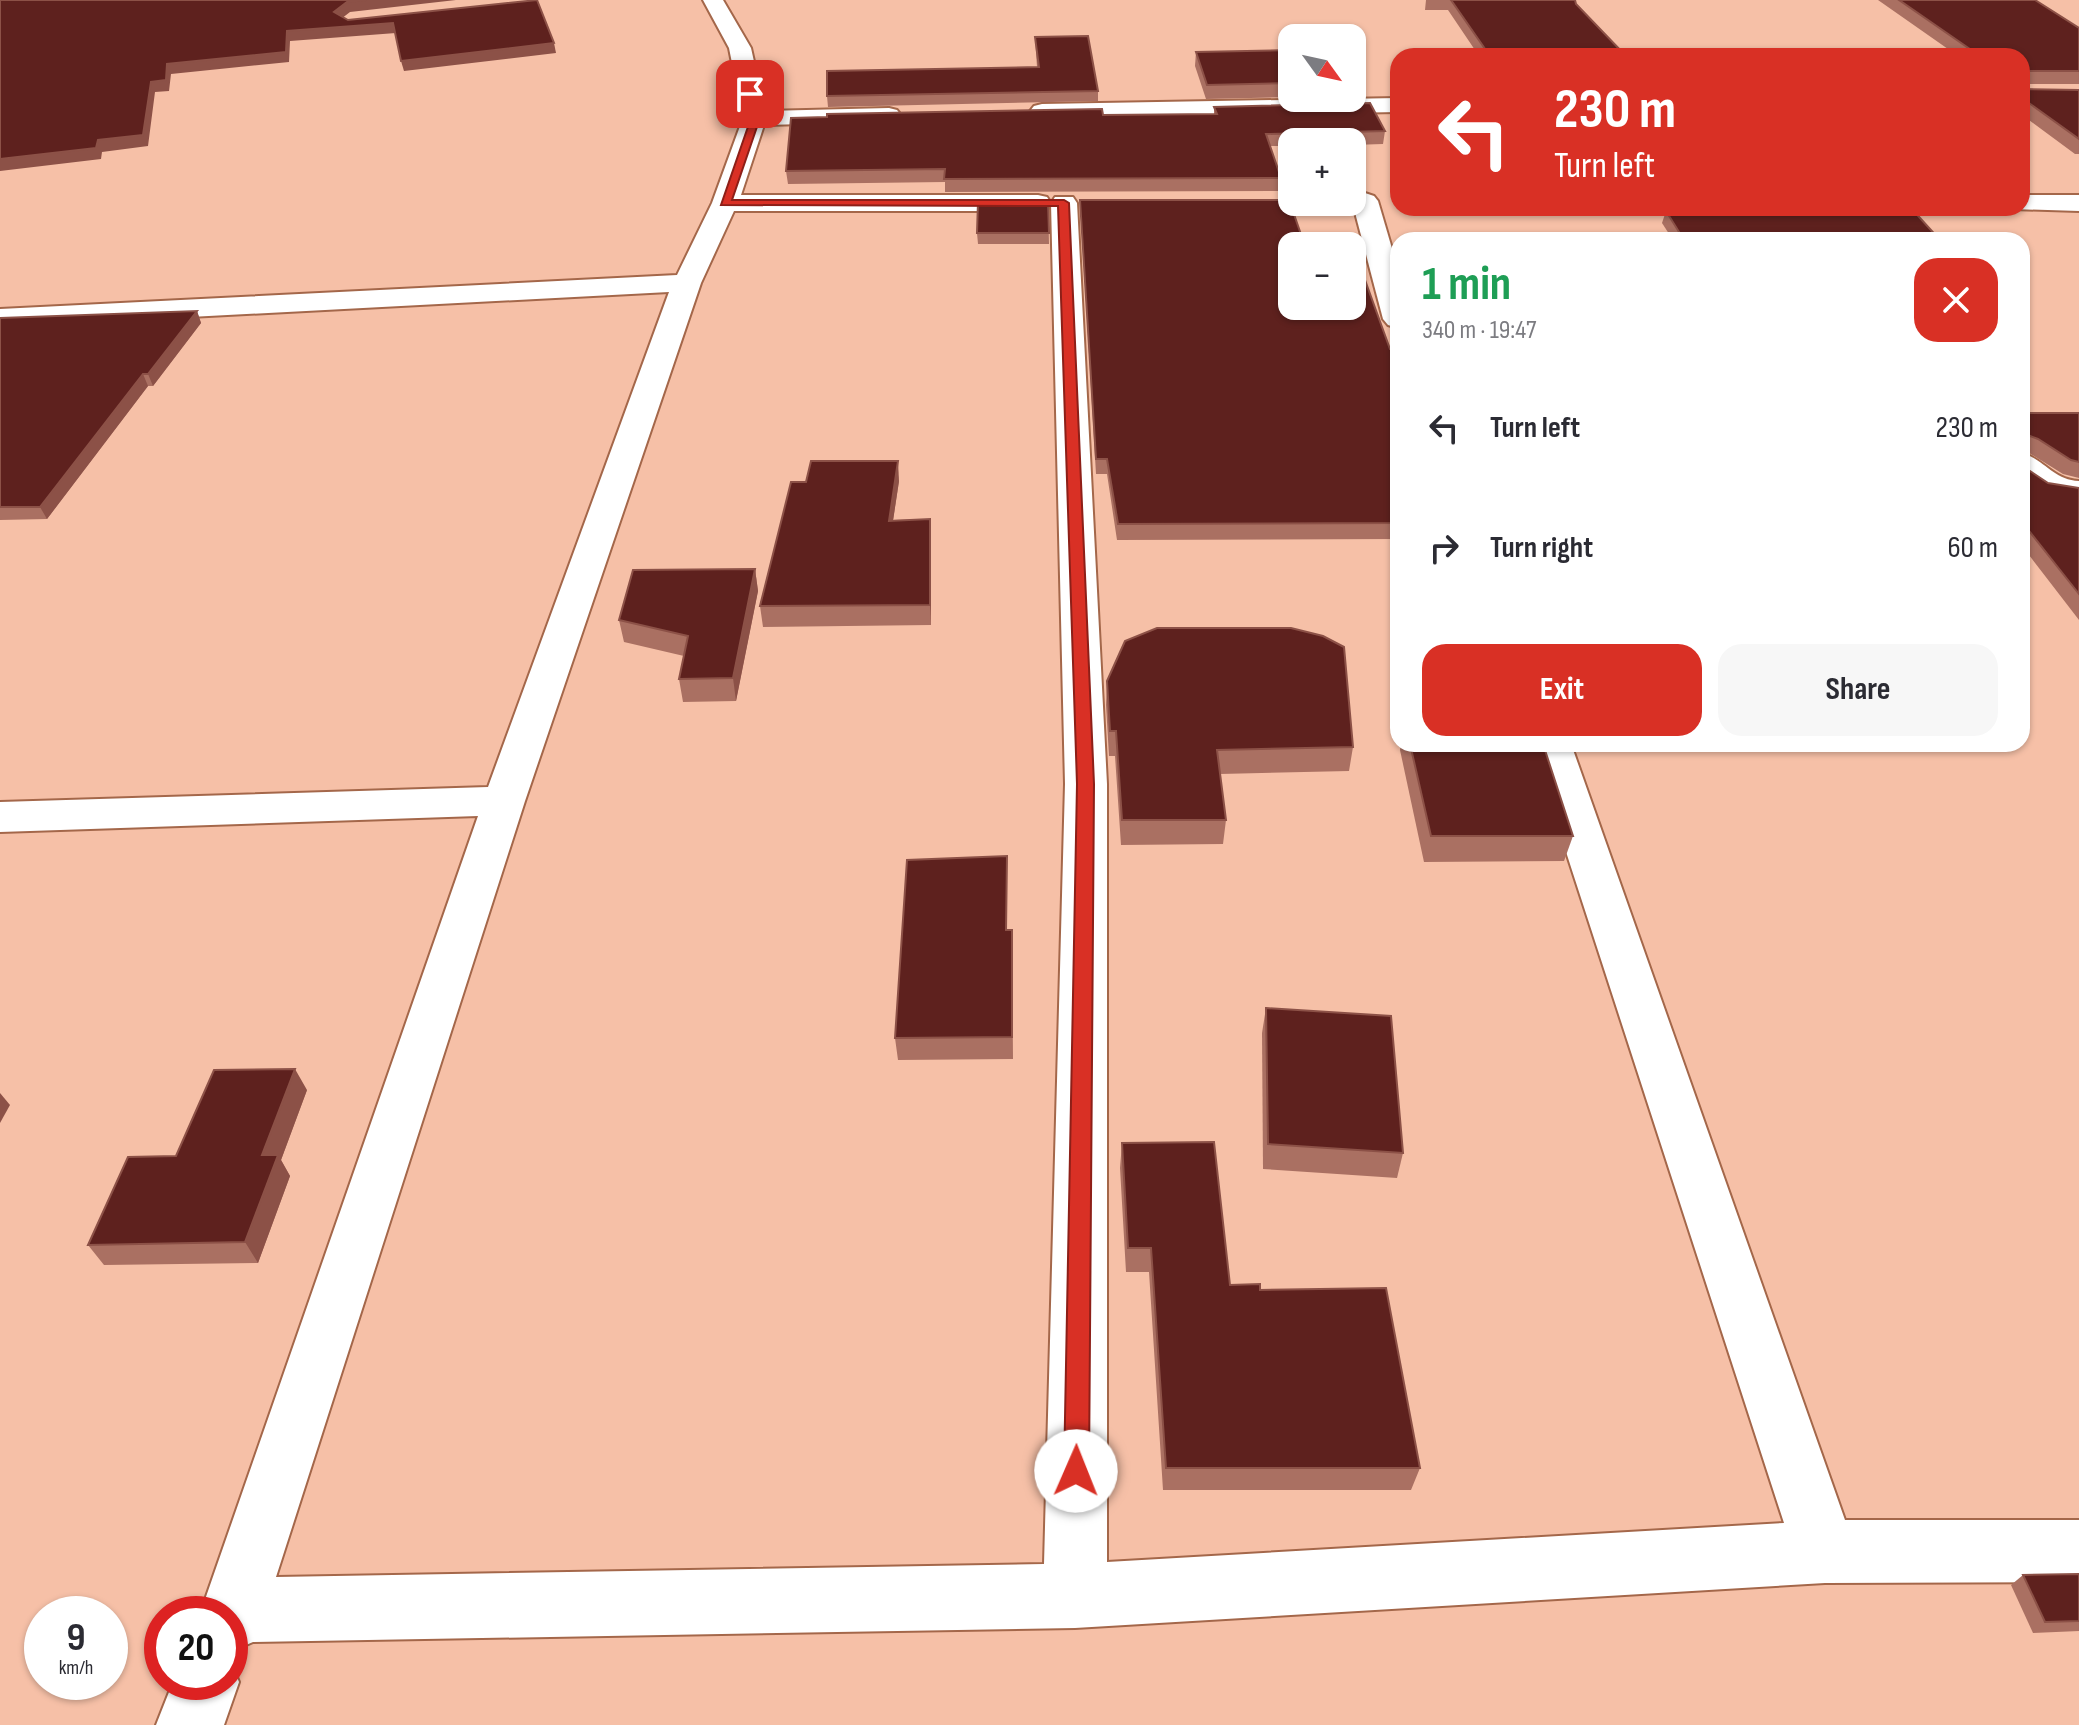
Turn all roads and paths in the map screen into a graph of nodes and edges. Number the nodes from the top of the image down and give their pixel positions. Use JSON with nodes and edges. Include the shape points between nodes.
{"nodes":[{"id":1,"x":713,"y":0,"type":"edge"},
{"id":2,"x":1390,"y":105,"type":"edge"},
{"id":3,"x":1027,"y":112,"type":"edge"},
{"id":4,"x":915,"y":114,"type":"edge"},
{"id":5,"x":755,"y":118,"type":"junction"},
{"id":6,"x":1368,"y":201,"type":"edge"},
{"id":7,"x":725,"y":203,"type":"junction"},
{"id":8,"x":2030,"y":203,"type":"edge"},
{"id":9,"x":2079,"y":203,"type":"edge"},
{"id":10,"x":687,"y":283,"type":"junction"},
{"id":11,"x":1390,"y":288,"type":"edge"},
{"id":12,"x":0,"y":318,"type":"edge"},
{"id":13,"x":2030,"y":470,"type":"edge"},
{"id":14,"x":2079,"y":491,"type":"edge"},
{"id":15,"x":1554,"y":752,"type":"edge"},
{"id":16,"x":504,"y":801,"type":"junction"},
{"id":17,"x":0,"y":817,"type":"edge"},
{"id":18,"x":2079,"y":1551,"type":"edge"},
{"id":19,"x":1825,"y":1552,"type":"junction"},
{"id":20,"x":238,"y":1596,"type":"edge"},
{"id":21,"x":1075,"y":1596,"type":"junction"},
{"id":22,"x":248,"y":1615,"type":"edge"},
{"id":23,"x":199,"y":1700,"type":"edge"},
{"id":24,"x":190,"y":1725,"type":"edge"}],
"edges":[{"from":1,"to":5,"type":"street","via":[[740,48]]},
{"from":2,"to":3,"type":"street"},
{"from":4,"to":5,"type":"street"},
{"from":5,"to":7,"type":"street"},
{"from":6,"to":11,"type":"street"},
{"from":7,"to":10,"type":"street"},
{"from":7,"to":21,"type":"street","via":[[1079,203],[1086,784]]},
{"from":8,"to":9,"type":"street"},
{"from":10,"to":12,"type":"street"},
{"from":10,"to":16,"type":"street"},
{"from":13,"to":14,"type":"street","via":[[2048,487]]},
{"from":15,"to":19,"type":"street"},
{"from":16,"to":17,"type":"street"},
{"from":16,"to":20,"type":"street"},
{"from":18,"to":19,"type":"street"},
{"from":19,"to":21,"type":"street"},
{"from":21,"to":22,"type":"street"},
{"from":23,"to":24,"type":"street"}]}
